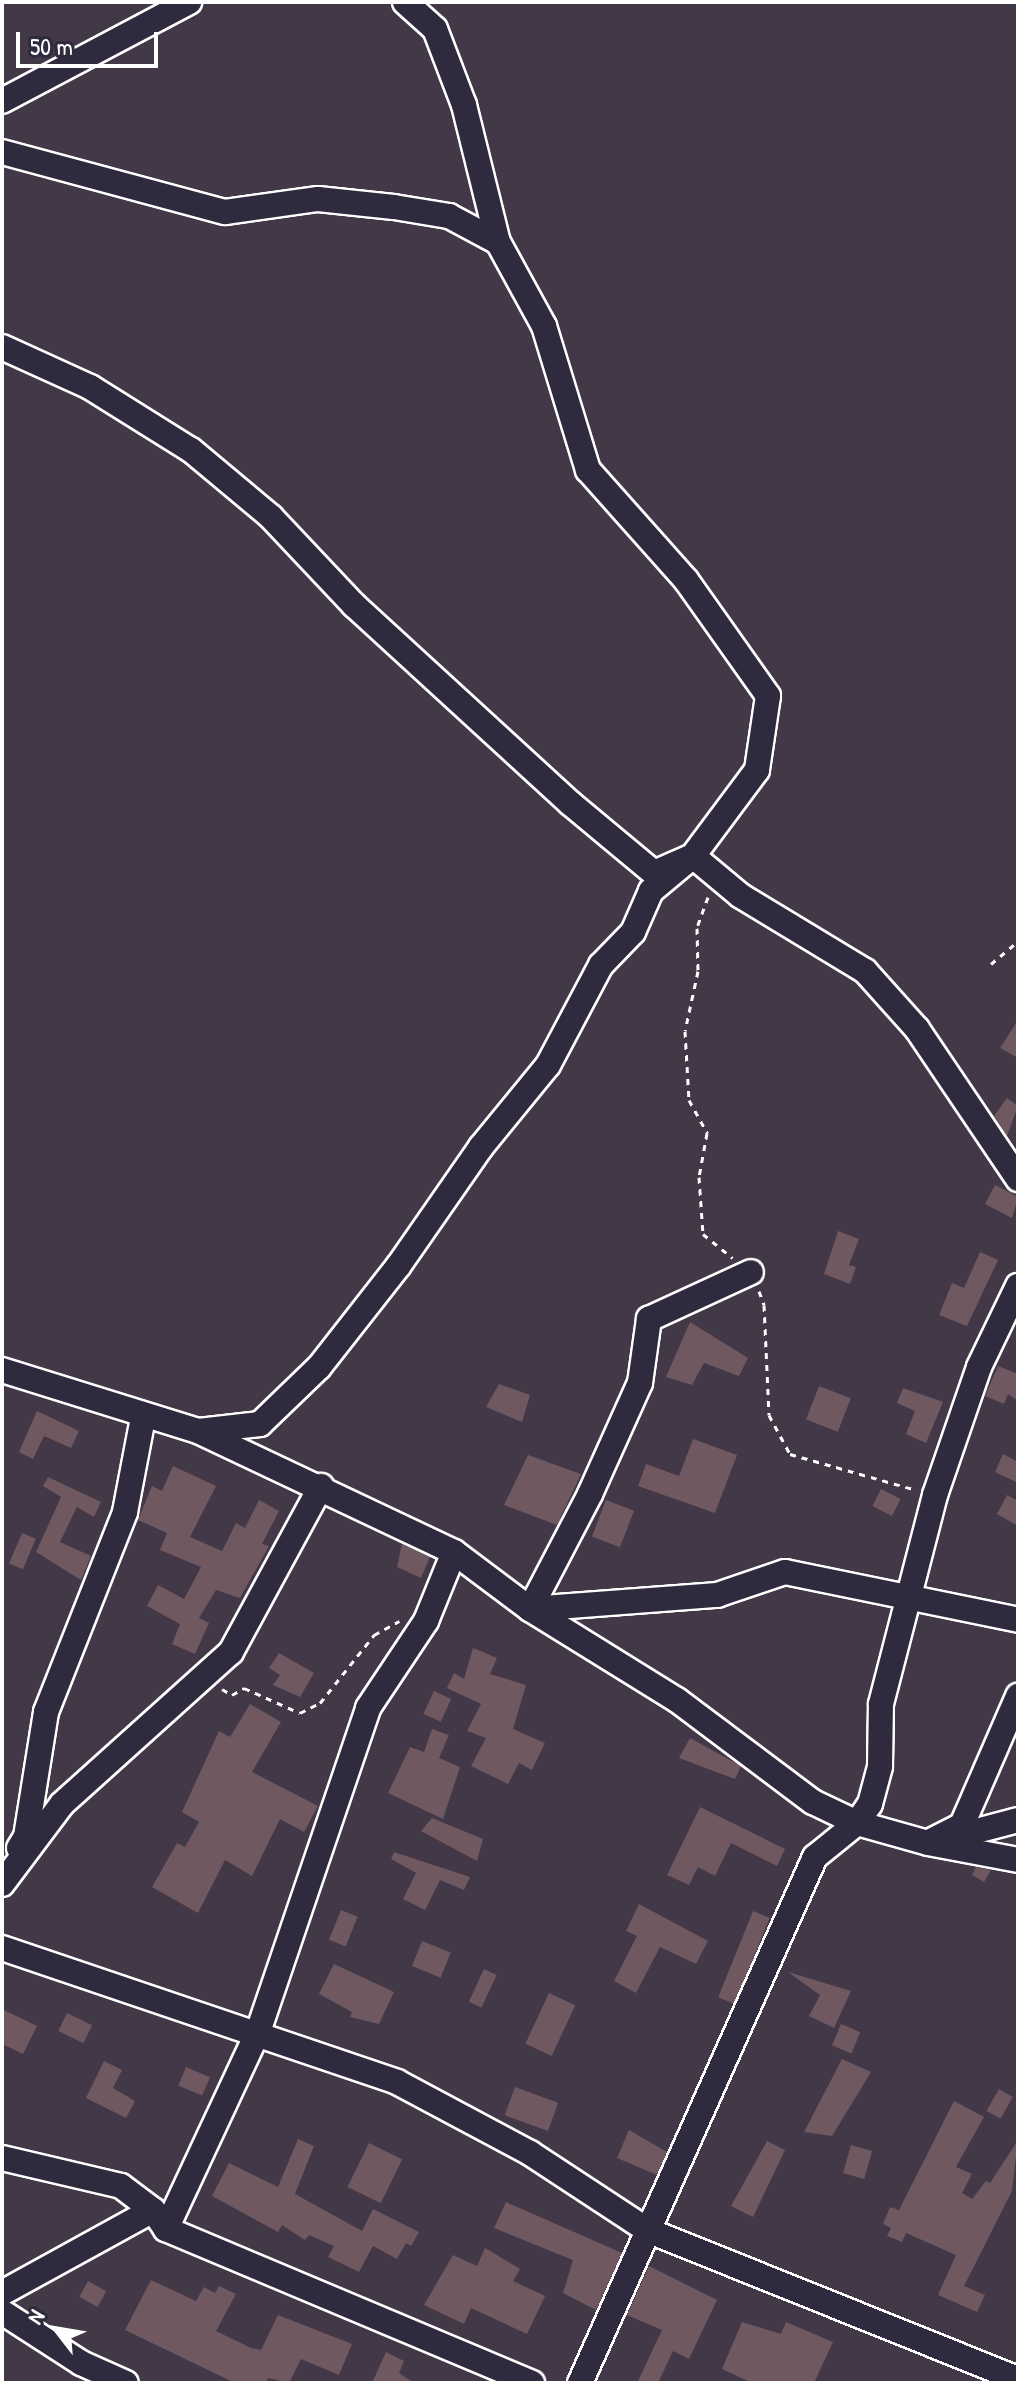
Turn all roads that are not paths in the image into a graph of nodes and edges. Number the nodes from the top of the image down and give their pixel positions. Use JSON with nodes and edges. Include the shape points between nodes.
{"nodes":[{"id":1,"x":189,"y":2,"type":"edge"},
{"id":2,"x":405,"y":2,"type":"edge"},
{"id":3,"x":426,"y":2,"type":"edge"},
{"id":4,"x":435,"y":29,"type":"junction"},
{"id":5,"x":2,"y":101,"type":"edge"},
{"id":6,"x":2,"y":152,"type":"edge"},
{"id":7,"x":498,"y":242,"type":"junction"},
{"id":8,"x":2,"y":347,"type":"edge"},
{"id":9,"x":693,"y":856,"type":"junction"},
{"id":10,"x":1018,"y":1179,"type":"edge"},
{"id":11,"x":751,"y":1272,"type":"road end"},
{"id":12,"x":1018,"y":1286,"type":"edge"},
{"id":13,"x":2,"y":1371,"type":"edge"},
{"id":14,"x":143,"y":1418,"type":"junction"},
{"id":15,"x":198,"y":1431,"type":"junction"},
{"id":16,"x":321,"y":1486,"type":"junction"},
{"id":17,"x":454,"y":1552,"type":"junction"},
{"id":18,"x":913,"y":1596,"type":"junction"},
{"id":19,"x":530,"y":1609,"type":"junction"},
{"id":20,"x":1018,"y":1620,"type":"edge"},
{"id":21,"x":1018,"y":1696,"type":"edge"},
{"id":22,"x":1018,"y":1820,"type":"edge"},
{"id":23,"x":857,"y":1823,"type":"junction"},
{"id":24,"x":928,"y":1843,"type":"junction"},
{"id":25,"x":1018,"y":1860,"type":"edge"},
{"id":26,"x":2,"y":1881,"type":"edge"},
{"id":27,"x":2,"y":1948,"type":"edge"},
{"id":28,"x":258,"y":2032,"type":"junction"},
{"id":29,"x":2,"y":2158,"type":"edge"},
{"id":30,"x":160,"y":2220,"type":"junction"},
{"id":31,"x":647,"y":2230,"type":"junction"},
{"id":32,"x":2,"y":2293,"type":"edge"},
{"id":33,"x":2,"y":2312,"type":"edge"},
{"id":34,"x":1018,"y":2379,"type":"edge"},
{"id":35,"x":126,"y":2383,"type":"edge"},
{"id":36,"x":532,"y":2383,"type":"edge"},
{"id":37,"x":580,"y":2383,"type":"edge"}],
"edges":[{"from":1,"to":5,"type":"street"},
{"from":2,"to":4,"type":"street"},
{"from":3,"to":4,"type":"street"},
{"from":4,"to":7,"type":"street","via":[[464,105]]},
{"from":6,"to":7,"type":"street","via":[[225,212],[318,199],[394,207],[449,216]]},
{"from":7,"to":9,"type":"street","via":[[544,326],[588,470],[686,580],[768,696],[757,770]]},
{"from":8,"to":9,"type":"street","via":[[90,387],[191,450],[271,517],[354,605],[570,803],[654,873]]},
{"from":9,"to":10,"type":"street","via":[[741,896],[865,971],[917,1029]]},
{"from":9,"to":15,"type":"street","via":[[651,891],[633,932],[601,965],[548,1065],[319,1367],[260,1424]]},
{"from":11,"to":19,"type":"street","via":[[649,1319],[640,1383]]},
{"from":12,"to":18,"type":"street","via":[[979,1367],[935,1495]]},
{"from":13,"to":14,"type":"street"},
{"from":14,"to":15,"type":"street"},
{"from":14,"to":26,"type":"street","via":[[125,1512],[46,1712],[26,1837]]},
{"from":15,"to":16,"type":"street"},
{"from":16,"to":17,"type":"street"},
{"from":16,"to":26,"type":"street","via":[[231,1652],[62,1804]]},
{"from":17,"to":19,"type":"street"},
{"from":17,"to":28,"type":"street","via":[[426,1621],[368,1708]]},
{"from":18,"to":19,"type":"street","via":[[785,1572],[717,1595]]},
{"from":18,"to":20,"type":"street"},
{"from":18,"to":23,"type":"street","via":[[881,1704],[880,1766],[870,1804]]},
{"from":19,"to":23,"type":"street","via":[[677,1700],[791,1789]]},
{"from":21,"to":24,"type":"street","via":[[962,1825]]},
{"from":22,"to":24,"type":"street"},
{"from":23,"to":24,"type":"street"},
{"from":23,"to":31,"type":"street","via":[[815,1857]]},
{"from":24,"to":25,"type":"street"},
{"from":27,"to":28,"type":"street"},
{"from":28,"to":30,"type":"street"},
{"from":28,"to":31,"type":"street","via":[[397,2082],[530,2153]]},
{"from":29,"to":30,"type":"street","via":[[121,2186]]},
{"from":30,"to":32,"type":"street"},
{"from":30,"to":36,"type":"street"},
{"from":31,"to":34,"type":"street"},
{"from":31,"to":37,"type":"street"},
{"from":33,"to":35,"type":"street","via":[[81,2363]]}]}
